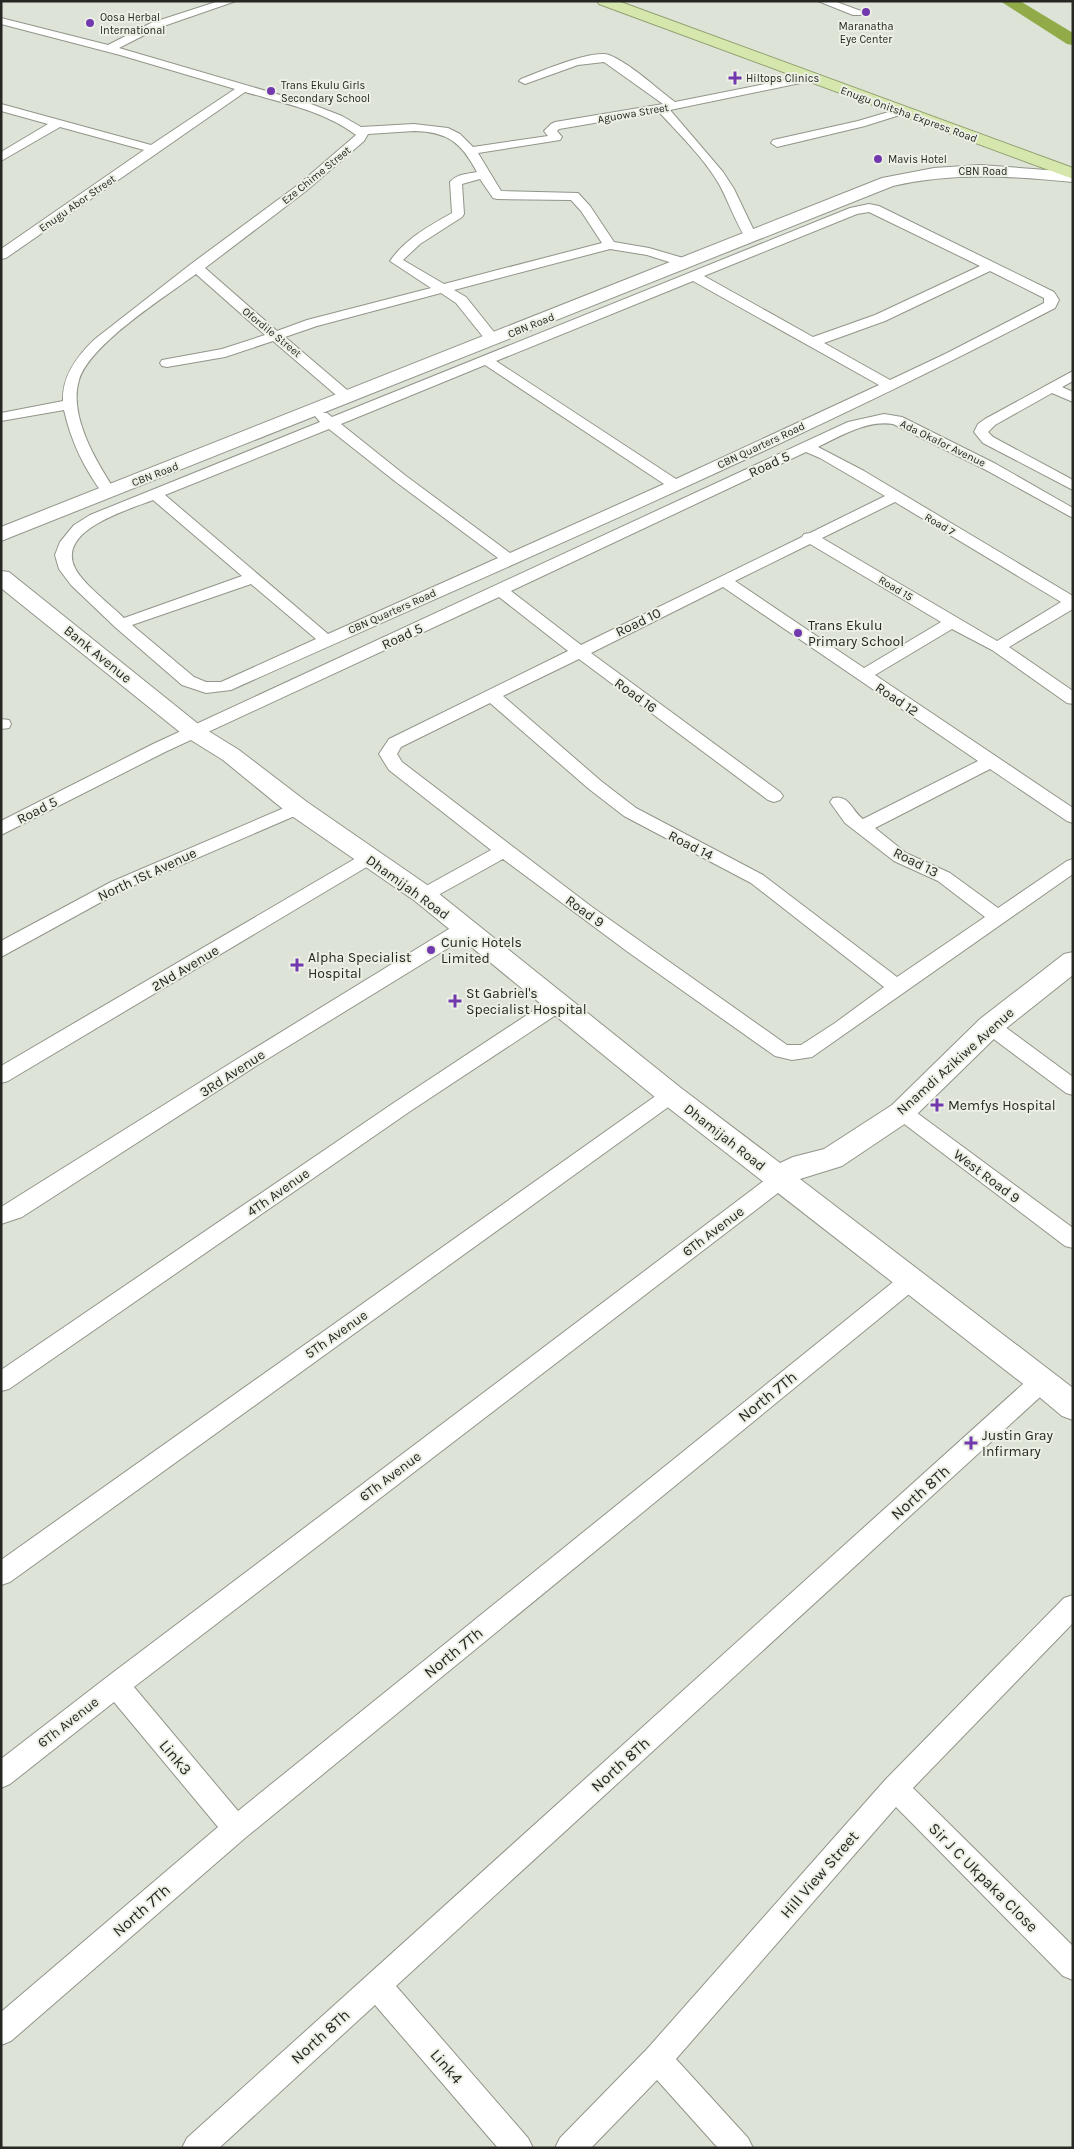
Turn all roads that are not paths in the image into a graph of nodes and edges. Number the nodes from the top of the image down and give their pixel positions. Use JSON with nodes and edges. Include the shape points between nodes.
{"nodes":[{"id":1,"x":231,"y":1,"type":"edge"},
{"id":2,"x":604,"y":1,"type":"edge"},
{"id":3,"x":645,"y":1,"type":"edge"},
{"id":4,"x":823,"y":1,"type":"edge"},
{"id":5,"x":857,"y":13,"type":"dead end"},
{"id":6,"x":1,"y":21,"type":"edge"},
{"id":7,"x":112,"y":48,"type":"junction"},
{"id":8,"x":810,"y":78,"type":"junction"},
{"id":9,"x":525,"y":82,"type":"dead end"},
{"id":10,"x":244,"y":88,"type":"junction"},
{"id":11,"x":1,"y":107,"type":"edge"},
{"id":12,"x":667,"y":107,"type":"junction"},
{"id":13,"x":902,"y":111,"type":"junction"},
{"id":14,"x":58,"y":123,"type":"junction"},
{"id":15,"x":364,"y":132,"type":"junction"},
{"id":16,"x":777,"y":143,"type":"dead end"},
{"id":17,"x":152,"y":149,"type":"junction"},
{"id":18,"x":470,"y":151,"type":"junction"},
{"id":19,"x":1,"y":157,"type":"edge"},
{"id":20,"x":1073,"y":158,"type":"edge"},
{"id":21,"x":1035,"y":160,"type":"junction"},
{"id":22,"x":982,"y":170,"type":"junction"},
{"id":23,"x":482,"y":175,"type":"junction"},
{"id":24,"x":1073,"y":176,"type":"edge"},
{"id":25,"x":751,"y":237,"type":"junction"},
{"id":26,"x":610,"y":245,"type":"junction"},
{"id":27,"x":1,"y":255,"type":"edge"},
{"id":28,"x":990,"y":266,"type":"junction"},
{"id":29,"x":196,"y":267,"type":"junction"},
{"id":30,"x":689,"y":270,"type":"junction"},
{"id":31,"x":445,"y":290,"type":"junction"},
{"id":32,"x":275,"y":336,"type":"junction"},
{"id":33,"x":493,"y":340,"type":"junction"},
{"id":34,"x":813,"y":342,"type":"junction"},
{"id":35,"x":486,"y":360,"type":"junction"},
{"id":36,"x":167,"y":363,"type":"dead end"},
{"id":37,"x":1073,"y":375,"type":"edge"},
{"id":38,"x":889,"y":385,"type":"junction"},
{"id":39,"x":1051,"y":387,"type":"junction"},
{"id":40,"x":348,"y":398,"type":"junction"},
{"id":41,"x":1073,"y":398,"type":"edge"},
{"id":42,"x":72,"y":404,"type":"junction"},
{"id":43,"x":315,"y":410,"type":"junction"},
{"id":44,"x":1,"y":417,"type":"edge"},
{"id":45,"x":332,"y":423,"type":"junction"},
{"id":46,"x":806,"y":447,"type":"junction"},
{"id":47,"x":675,"y":485,"type":"junction"},
{"id":48,"x":1073,"y":486,"type":"edge"},
{"id":49,"x":108,"y":492,"type":"junction"},
{"id":50,"x":155,"y":494,"type":"junction"},
{"id":51,"x":894,"y":497,"type":"junction"},
{"id":52,"x":1073,"y":514,"type":"edge"},
{"id":53,"x":1,"y":535,"type":"edge"},
{"id":54,"x":809,"y":537,"type":"junction"},
{"id":55,"x":509,"y":559,"type":"junction"},
{"id":56,"x":1,"y":577,"type":"edge"},
{"id":57,"x":253,"y":578,"type":"junction"},
{"id":58,"x":722,"y":580,"type":"junction"},
{"id":59,"x":500,"y":590,"type":"junction"},
{"id":60,"x":1072,"y":603,"type":"edge"},
{"id":61,"x":953,"y":622,"type":"junction"},
{"id":62,"x":121,"y":624,"type":"junction"},
{"id":63,"x":326,"y":640,"type":"junction"},
{"id":64,"x":998,"y":647,"type":"junction"},
{"id":65,"x":578,"y":652,"type":"junction"},
{"id":66,"x":863,"y":675,"type":"junction"},
{"id":67,"x":492,"y":695,"type":"junction"},
{"id":68,"x":1073,"y":699,"type":"edge"},
{"id":69,"x":194,"y":732,"type":"junction"},
{"id":70,"x":388,"y":754,"type":"joint"},
{"id":71,"x":989,"y":762,"type":"junction"},
{"id":72,"x":774,"y":796,"type":"dead end"},
{"id":73,"x":839,"y":802,"type":"dead end"},
{"id":74,"x":298,"y":808,"type":"junction"},
{"id":75,"x":1073,"y":817,"type":"edge"},
{"id":76,"x":861,"y":828,"type":"junction"},
{"id":77,"x":1,"y":829,"type":"edge"},
{"id":78,"x":505,"y":850,"type":"junction"},
{"id":79,"x":369,"y":858,"type":"junction"},
{"id":80,"x":1073,"y":865,"type":"edge"},
{"id":81,"x":424,"y":895,"type":"junction"},
{"id":82,"x":998,"y":917,"type":"junction"},
{"id":83,"x":464,"y":929,"type":"junction"},
{"id":84,"x":1,"y":950,"type":"edge"},
{"id":85,"x":1073,"y":961,"type":"edge"},
{"id":86,"x":897,"y":987,"type":"junction"},
{"id":87,"x":558,"y":1004,"type":"junction"},
{"id":88,"x":990,"y":1026,"type":"junction"},
{"id":89,"x":1,"y":1076,"type":"edge"},
{"id":90,"x":1073,"y":1088,"type":"edge"},
{"id":91,"x":671,"y":1095,"type":"junction"},
{"id":92,"x":902,"y":1112,"type":"junction"},
{"id":93,"x":780,"y":1180,"type":"junction"},
{"id":94,"x":1,"y":1216,"type":"edge"},
{"id":95,"x":1073,"y":1240,"type":"edge"},
{"id":96,"x":911,"y":1280,"type":"junction"},
{"id":97,"x":1042,"y":1381,"type":"junction"},
{"id":98,"x":1,"y":1382,"type":"edge"},
{"id":99,"x":1073,"y":1407,"type":"edge"},
{"id":100,"x":4,"y":1567,"type":"edge"},
{"id":101,"x":1073,"y":1606,"type":"edge"},
{"id":102,"x":116,"y":1685,"type":"junction"},
{"id":103,"x":1,"y":1775,"type":"edge"},
{"id":104,"x":895,"y":1788,"type":"junction"},
{"id":105,"x":236,"y":1829,"type":"junction"},
{"id":106,"x":1073,"y":1966,"type":"edge"},
{"id":107,"x":376,"y":1985,"type":"junction"},
{"id":108,"x":1,"y":2031,"type":"edge"},
{"id":109,"x":657,"y":2059,"type":"junction"},
{"id":110,"x":197,"y":2148,"type":"edge"},
{"id":111,"x":518,"y":2148,"type":"edge"},
{"id":112,"x":570,"y":2148,"type":"edge"},
{"id":113,"x":738,"y":2148,"type":"edge"}],
"edges":[{"from":1,"to":7,"type":"street","via":[[169,19]]},
{"from":2,"to":8,"type":"highway","name":"Enugu Onitsha Express Road"},
{"from":3,"to":20,"type":"highway","name":"Enugu Onitsha Express Road"},
{"from":4,"to":5,"type":"street"},
{"from":6,"to":7,"type":"street","name":"Eze Chime Street"},
{"from":7,"to":10,"type":"street","name":"Eze Chime Street"},
{"from":8,"to":12,"type":"street","name":"Aguowa Street"},
{"from":8,"to":13,"type":"highway","name":"Enugu Onitsha Express Road"},
{"from":9,"to":12,"type":"street","via":[[576,62],[606,58],[624,69]]},
{"from":10,"to":15,"type":"street","name":"Eze Chime Street","via":[[317,111]]},
{"from":10,"to":17,"type":"street","name":"Enugu Abor Street"},
{"from":11,"to":14,"type":"street"},
{"from":12,"to":18,"type":"street","name":"Aguowa Street","via":[[555,126],[550,131],[556,137],[550,139]]},
{"from":12,"to":25,"type":"street","via":[[723,180]]},
{"from":13,"to":16,"type":"street","via":[[862,124]]},
{"from":13,"to":21,"type":"highway","name":"Enugu Onitsha Express Road"},
{"from":14,"to":17,"type":"street"},
{"from":14,"to":19,"type":"street"},
{"from":15,"to":18,"type":"street","via":[[391,129],[444,131]]},
{"from":15,"to":29,"type":"street","name":"Eze Chime Street","via":[[323,171]]},
{"from":17,"to":27,"type":"street","name":"Enugu Abor Street"},
{"from":18,"to":23,"type":"street"},
{"from":21,"to":22,"type":"main road"},
{"from":21,"to":24,"type":"highway","name":"Enugu Onitsha Express Road"},
{"from":22,"to":24,"type":"main road","name":"CBN Road"},
{"from":22,"to":25,"type":"main road","name":"CBN Road","via":[[926,174],[888,182]]},
{"from":23,"to":26,"type":"street","via":[[497,195],[574,196]]},
{"from":23,"to":31,"type":"street","via":[[456,182],[458,214],[433,228],[396,260]]},
{"from":25,"to":30,"type":"main road","name":"CBN Road"},
{"from":26,"to":30,"type":"street","via":[[649,252]]},
{"from":26,"to":31,"type":"street"},
{"from":28,"to":30,"type":"street","name":"CBN Quarters Road","via":[[869,208]]},
{"from":28,"to":34,"type":"street","via":[[880,318]]},
{"from":28,"to":38,"type":"street","name":"CBN Quarters Road","via":[[1049,295],[1050,305]]},
{"from":29,"to":32,"type":"street","name":"Ofordile Street"},
{"from":29,"to":42,"type":"street","name":"Eze Chime Street","via":[[122,324],[90,354],[72,380]]},
{"from":30,"to":33,"type":"main road","name":"CBN Road"},
{"from":30,"to":34,"type":"street"},
{"from":30,"to":35,"type":"street","name":"CBN Quarters Road"},
{"from":31,"to":32,"type":"street","via":[[354,312]]},
{"from":31,"to":33,"type":"street","via":[[465,304]]},
{"from":32,"to":36,"type":"street","via":[[225,353]]},
{"from":32,"to":40,"type":"street","name":"Ofordile Street"},
{"from":33,"to":40,"type":"main road","name":"CBN Road"},
{"from":34,"to":38,"type":"street"},
{"from":35,"to":45,"type":"street","name":"CBN Quarters Road"},
{"from":35,"to":47,"type":"street"},
{"from":37,"to":39,"type":"street"},
{"from":38,"to":47,"type":"street","name":"CBN Quarters Road"},
{"from":39,"to":41,"type":"street"},
{"from":39,"to":48,"type":"street","via":[[990,422],[981,432],[988,440]]},
{"from":40,"to":43,"type":"main road","name":"CBN Road"},
{"from":42,"to":44,"type":"street"},
{"from":42,"to":49,"type":"street","name":"Eze Chime Street","via":[[79,440],[99,481]]},
{"from":43,"to":45,"type":"street"},
{"from":43,"to":49,"type":"main road","name":"CBN Road"},
{"from":45,"to":50,"type":"street","name":"CBN Quarters Road"},
{"from":45,"to":55,"type":"street"},
{"from":46,"to":51,"type":"street","name":"Road 7"},
{"from":46,"to":52,"type":"street","name":"Ada Okafor Avenue","via":[[853,425],[884,418],[897,420],[992,467]]},
{"from":46,"to":59,"type":"street","name":"Road 5"},
{"from":47,"to":55,"type":"street","name":"CBN Quarters Road"},
{"from":49,"to":53,"type":"main road","name":"CBN Road"},
{"from":50,"to":57,"type":"street"},
{"from":50,"to":62,"type":"street","name":"CBN Quarters Road","via":[[95,518],[79,528],[68,542],[64,555],[67,569],[76,582]]},
{"from":51,"to":54,"type":"street","name":"Road 10"},
{"from":51,"to":60,"type":"street","name":"Road 7"},
{"from":54,"to":58,"type":"street","name":"Road 10"},
{"from":54,"to":61,"type":"street","name":"Road 15"},
{"from":55,"to":63,"type":"street","name":"CBN Quarters Road"},
{"from":56,"to":69,"type":"main road","name":"Bank Avenue"},
{"from":57,"to":62,"type":"street"},
{"from":57,"to":63,"type":"street"},
{"from":58,"to":65,"type":"street","name":"Road 10"},
{"from":58,"to":66,"type":"street","name":"Road 12"},
{"from":59,"to":65,"type":"street","name":"Road 16"},
{"from":59,"to":69,"type":"street","name":"Road 5"},
{"from":60,"to":64,"type":"street"},
{"from":61,"to":64,"type":"street","name":"Road 15"},
{"from":61,"to":66,"type":"street"},
{"from":62,"to":63,"type":"street","name":"CBN Quarters Road","via":[[188,681],[208,688],[225,686]]},
{"from":64,"to":68,"type":"street","name":"Road 15"},
{"from":65,"to":67,"type":"street","name":"Road 10"},
{"from":65,"to":72,"type":"street","name":"Road 16"},
{"from":66,"to":71,"type":"street","name":"Road 12"},
{"from":67,"to":70,"type":"street","name":"Road 10","via":[[395,743]]},
{"from":67,"to":86,"type":"street","name":"Road 14","via":[[630,812],[756,879]]},
{"from":69,"to":74,"type":"main road","name":"Dhamijah Road","via":[[231,755]]},
{"from":69,"to":77,"type":"street","name":"Road 5"},
{"from":70,"to":78,"type":"street","name":"Road 9","via":[[395,766]]},
{"from":71,"to":75,"type":"street","name":"Road 12"},
{"from":71,"to":76,"type":"street"},
{"from":73,"to":76,"type":"street","name":"Road 13"},
{"from":74,"to":79,"type":"main road","name":"Dhamijah Road"},
{"from":74,"to":84,"type":"street","name":"North 1St Avenue","via":[[117,886]]},
{"from":76,"to":82,"type":"street","name":"Road 13","via":[[900,857],[944,877]]},
{"from":78,"to":81,"type":"street"},
{"from":78,"to":86,"type":"street","name":"Road 9","via":[[668,972],[782,1051],[805,1052]]},
{"from":79,"to":81,"type":"main road","name":"Dhamijah Road"},
{"from":79,"to":89,"type":"street","name":"2Nd Avenue"},
{"from":80,"to":82,"type":"street"},
{"from":81,"to":83,"type":"main road","name":"Dhamijah Road"},
{"from":82,"to":86,"type":"street"},
{"from":83,"to":87,"type":"main road","name":"Dhamijah Road"},
{"from":83,"to":94,"type":"street","name":"3Rd Avenue","via":[[249,1061],[15,1211]]},
{"from":85,"to":88,"type":"main road","name":"Nnamdi Azikiwe Avenue"},
{"from":87,"to":91,"type":"main road","name":"Dhamijah Road"},
{"from":87,"to":98,"type":"street","name":"4Th Avenue"},
{"from":88,"to":90,"type":"street"},
{"from":88,"to":92,"type":"main road","name":"Nnamdi Azikiwe Avenue"},
{"from":91,"to":93,"type":"main road","name":"Dhamijah Road"},
{"from":91,"to":100,"type":"street","name":"5Th Avenue"},
{"from":92,"to":93,"type":"main road","name":"Nnamdi Azikiwe Avenue","via":[[832,1158],[792,1168]]},
{"from":92,"to":95,"type":"street","name":"West Road 9"},
{"from":93,"to":96,"type":"main road","name":"Dhamijah Road"},
{"from":93,"to":102,"type":"street","name":"6Th Avenue"},
{"from":96,"to":97,"type":"main road","name":"Dhamijah Road"},
{"from":96,"to":105,"type":"street","name":"North 7Th"},
{"from":97,"to":99,"type":"main road","name":"Dhamijah Road"},
{"from":97,"to":107,"type":"street","name":"North 8Th"},
{"from":101,"to":104,"type":"street","name":"Hill View Street"},
{"from":102,"to":103,"type":"street","name":"6Th Avenue"},
{"from":102,"to":105,"type":"street","name":"Link3"},
{"from":104,"to":106,"type":"street","name":"Sir J C Ukpaka Close"},
{"from":104,"to":109,"type":"street","name":"Hill View Street"},
{"from":105,"to":108,"type":"street","name":"North 7Th"},
{"from":107,"to":110,"type":"street","name":"North 8Th"},
{"from":107,"to":111,"type":"street","name":"Link4"},
{"from":109,"to":112,"type":"street","name":"Hill View Street"},
{"from":109,"to":113,"type":"street"}]}
